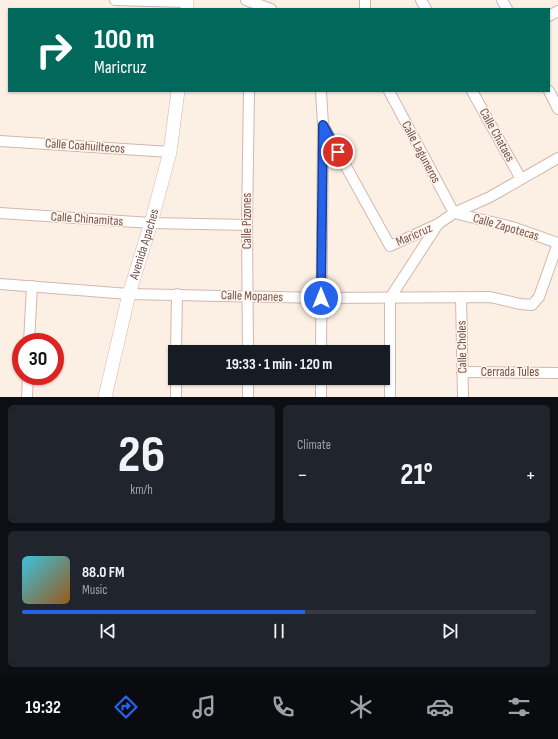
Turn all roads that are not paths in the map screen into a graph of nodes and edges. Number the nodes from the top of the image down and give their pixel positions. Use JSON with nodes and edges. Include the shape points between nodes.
{"nodes":[{"id":1,"x":115,"y":0,"type":"edge"},
{"id":2,"x":187,"y":4,"type":"edge"},
{"id":3,"x":249,"y":4,"type":"edge"},
{"id":4,"x":267,"y":8,"type":"edge"},
{"id":5,"x":178,"y":92,"type":"edge"},
{"id":6,"x":249,"y":92,"type":"edge"},
{"id":7,"x":321,"y":92,"type":"edge"},
{"id":8,"x":390,"y":92,"type":"edge"},
{"id":9,"x":473,"y":92,"type":"edge"},
{"id":10,"x":550,"y":92,"type":"edge"},
{"id":11,"x":558,"y":109,"type":"edge"},
{"id":12,"x":323,"y":125,"type":"junction"},
{"id":13,"x":0,"y":141,"type":"edge"},
{"id":14,"x":170,"y":152,"type":"junction"},
{"id":15,"x":558,"y":158,"type":"edge"},
{"id":16,"x":521,"y":179,"type":"junction"},
{"id":17,"x":0,"y":213,"type":"edge"},
{"id":18,"x":454,"y":213,"type":"junction"},
{"id":19,"x":151,"y":223,"type":"junction"},
{"id":20,"x":438,"y":224,"type":"junction"},
{"id":21,"x":247,"y":225,"type":"junction"},
{"id":22,"x":558,"y":243,"type":"edge"},
{"id":23,"x":0,"y":284,"type":"edge"},
{"id":24,"x":32,"y":286,"type":"junction"},
{"id":25,"x":129,"y":294,"type":"junction"},
{"id":26,"x":177,"y":294,"type":"junction"},
{"id":27,"x":247,"y":296,"type":"junction"},
{"id":28,"x":460,"y":297,"type":"junction"},
{"id":29,"x":321,"y":298,"type":"junction"},
{"id":30,"x":390,"y":298,"type":"junction"},
{"id":31,"x":29,"y":333,"type":"edge"},
{"id":32,"x":176,"y":345,"type":"edge"},
{"id":33,"x":248,"y":345,"type":"edge"},
{"id":34,"x":321,"y":345,"type":"edge"},
{"id":35,"x":462,"y":372,"type":"junction"},
{"id":36,"x":558,"y":373,"type":"edge"},
{"id":37,"x":28,"y":385,"type":"edge"},
{"id":38,"x":176,"y":385,"type":"edge"},
{"id":39,"x":248,"y":385,"type":"edge"},
{"id":40,"x":321,"y":385,"type":"edge"},
{"id":41,"x":27,"y":397,"type":"edge"},
{"id":42,"x":105,"y":397,"type":"edge"},
{"id":43,"x":176,"y":397,"type":"edge"},
{"id":44,"x":248,"y":397,"type":"edge"},
{"id":45,"x":321,"y":397,"type":"edge"},
{"id":46,"x":390,"y":397,"type":"edge"},
{"id":47,"x":462,"y":397,"type":"edge"}],
"edges":[{"from":1,"to":2,"type":"street"},
{"from":3,"to":4,"type":"street"},
{"from":5,"to":14,"type":"street","name":"Avenida Apaches"},
{"from":6,"to":21,"type":"street","name":"Calle Pizones"},
{"from":7,"to":12,"type":"street"},
{"from":8,"to":18,"type":"street","name":"Calle Laguneros"},
{"from":9,"to":16,"type":"street","name":"Calle Chataes"},
{"from":10,"to":11,"type":"street"},
{"from":12,"to":20,"type":"street","name":"Maricruz","via":[[390,246]]},
{"from":12,"to":29,"type":"street"},
{"from":13,"to":14,"type":"street","name":"Calle Coahuiltecos"},
{"from":14,"to":19,"type":"street","name":"Avenida Apaches"},
{"from":15,"to":16,"type":"street","name":"Maricruz"},
{"from":16,"to":18,"type":"street","name":"Maricruz","via":[[490,197]]},
{"from":17,"to":19,"type":"street","name":"Calle Chinamitas"},
{"from":18,"to":20,"type":"street","name":"Maricruz"},
{"from":18,"to":22,"type":"street","name":"Calle Zapotecas","via":[[512,227]]},
{"from":19,"to":21,"type":"street","name":"Calle Chinamitas"},
{"from":19,"to":25,"type":"street","name":"Avenida Apaches"},
{"from":20,"to":30,"type":"street"},
{"from":21,"to":27,"type":"street","name":"Calle Pizones"},
{"from":22,"to":28,"type":"street","name":"Calle Mopanes","via":[[539,297],[532,305],[490,297]]},
{"from":23,"to":24,"type":"street","name":"Calle Mopanes"},
{"from":24,"to":25,"type":"street","name":"Calle Mopanes"},
{"from":24,"to":31,"type":"street"},
{"from":25,"to":26,"type":"street","name":"Calle Mopanes"},
{"from":25,"to":42,"type":"street","name":"Avenida Apaches"},
{"from":26,"to":27,"type":"street","name":"Calle Mopanes"},
{"from":26,"to":32,"type":"street"},
{"from":27,"to":29,"type":"street","name":"Calle Mopanes"},
{"from":27,"to":33,"type":"street","name":"Calle Pizones"},
{"from":28,"to":30,"type":"street","name":"Calle Mopanes"},
{"from":28,"to":35,"type":"street","name":"Calle Choles"},
{"from":29,"to":30,"type":"street","name":"Calle Mopanes"},
{"from":29,"to":34,"type":"street"},
{"from":30,"to":46,"type":"street"},
{"from":35,"to":36,"type":"street","name":"Cerrada Tules"},
{"from":35,"to":47,"type":"street","name":"Calle Choles"},
{"from":37,"to":41,"type":"street"},
{"from":38,"to":43,"type":"street"},
{"from":39,"to":44,"type":"street"},
{"from":40,"to":45,"type":"street"}]}
